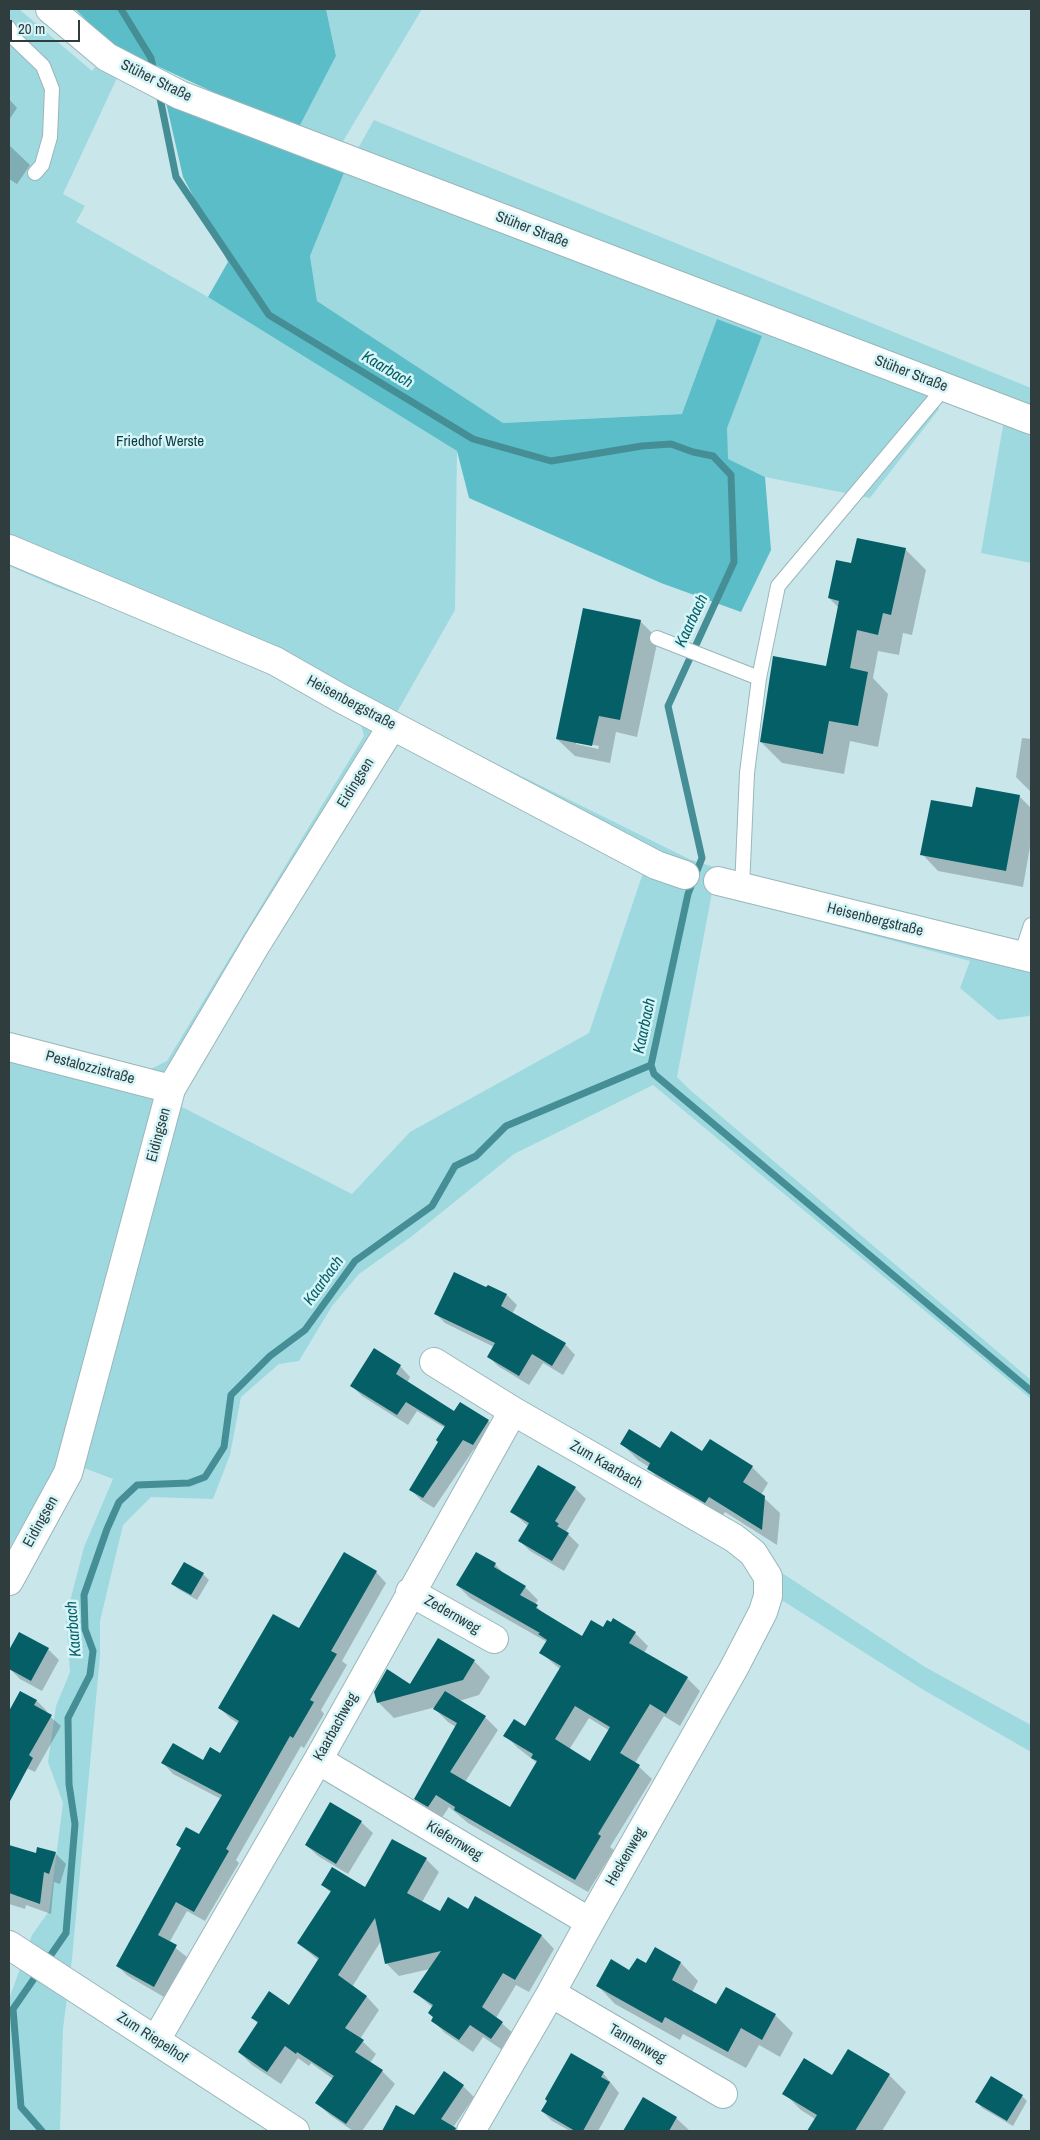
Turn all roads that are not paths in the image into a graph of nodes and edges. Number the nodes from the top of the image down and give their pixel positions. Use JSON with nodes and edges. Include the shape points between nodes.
{"nodes":[{"id":1,"x":50,"y":9,"type":"edge"},
{"id":2,"x":9,"y":28,"type":"edge"},
{"id":3,"x":35,"y":172,"type":"dead end"},
{"id":4,"x":945,"y":387,"type":"junction"},
{"id":5,"x":1031,"y":420,"type":"edge"},
{"id":6,"x":9,"y":549,"type":"edge"},
{"id":7,"x":657,"y":638,"type":"dead end"},
{"id":8,"x":759,"y":678,"type":"junction"},
{"id":9,"x":392,"y":726,"type":"junction"},
{"id":10,"x":685,"y":874,"type":"dead end"},
{"id":11,"x":730,"y":884,"type":"joint"},
{"id":12,"x":1031,"y":925,"type":"edge"},
{"id":13,"x":1026,"y":956,"type":"edge"},
{"id":14,"x":9,"y":1047,"type":"edge"},
{"id":15,"x":171,"y":1089,"type":"junction"},
{"id":16,"x":434,"y":1362,"type":"dead end"},
{"id":17,"x":513,"y":1411,"type":"junction"},
{"id":18,"x":768,"y":1577,"type":"joint"},
{"id":19,"x":9,"y":1581,"type":"edge"},
{"id":20,"x":410,"y":1592,"type":"junction"},
{"id":21,"x":494,"y":1639,"type":"dead end"},
{"id":22,"x":318,"y":1760,"type":"junction"},
{"id":23,"x":590,"y":1922,"type":"junction"},
{"id":24,"x":16,"y":1949,"type":"edge"},
{"id":25,"x":551,"y":1994,"type":"junction"},
{"id":26,"x":156,"y":2040,"type":"junction"},
{"id":27,"x":723,"y":2094,"type":"dead end"},
{"id":28,"x":295,"y":2131,"type":"edge"},
{"id":29,"x":470,"y":2131,"type":"edge"}],
"edges":[{"from":1,"to":4,"type":"street","name":"Stüher Straße","via":[[107,57],[180,95]]},
{"from":2,"to":3,"type":"lane","via":[[15,39],[43,66],[52,89],[50,137],[42,165]]},
{"from":4,"to":5,"type":"street","name":"Stüher Straße"},
{"from":4,"to":8,"type":"lane","via":[[778,586]]},
{"from":6,"to":9,"type":"street","name":"Heisenbergstraße","via":[[275,662]]},
{"from":7,"to":8,"type":"lane"},
{"from":8,"to":11,"type":"lane"},
{"from":9,"to":10,"type":"street","name":"Heisenbergstraße","via":[[656,865]]},
{"from":9,"to":15,"type":"street","name":"Eidingsen"},
{"from":11,"to":13,"type":"street","name":"Heisenbergstraße"},
{"from":12,"to":13,"type":"lane"},
{"from":14,"to":15,"type":"street","name":"Pestalozzistraße"},
{"from":15,"to":19,"type":"street","name":"Eidingsen","via":[[68,1473]]},
{"from":16,"to":17,"type":"street","name":"Zum Kaarbach"},
{"from":17,"to":18,"type":"street","name":"Zum Kaarbach","via":[[734,1538],[753,1553]]},
{"from":17,"to":20,"type":"street","name":"Kaarbachweg"},
{"from":18,"to":23,"type":"street","name":"Heckenweg","via":[[768,1596],[763,1612]]},
{"from":20,"to":21,"type":"street","name":"Zedernweg"},
{"from":20,"to":22,"type":"street","name":"Kaarbachweg"},
{"from":22,"to":23,"type":"street","name":"Kiefernweg"},
{"from":22,"to":26,"type":"street","name":"Kaarbachweg"},
{"from":23,"to":25,"type":"street","name":"Heckenweg"},
{"from":24,"to":26,"type":"street","name":"Zum Riepelhof"},
{"from":25,"to":27,"type":"street","name":"Tannenweg"},
{"from":25,"to":29,"type":"street","name":"Heckenweg"},
{"from":26,"to":28,"type":"street","name":"Zum Riepelhof"}]}
